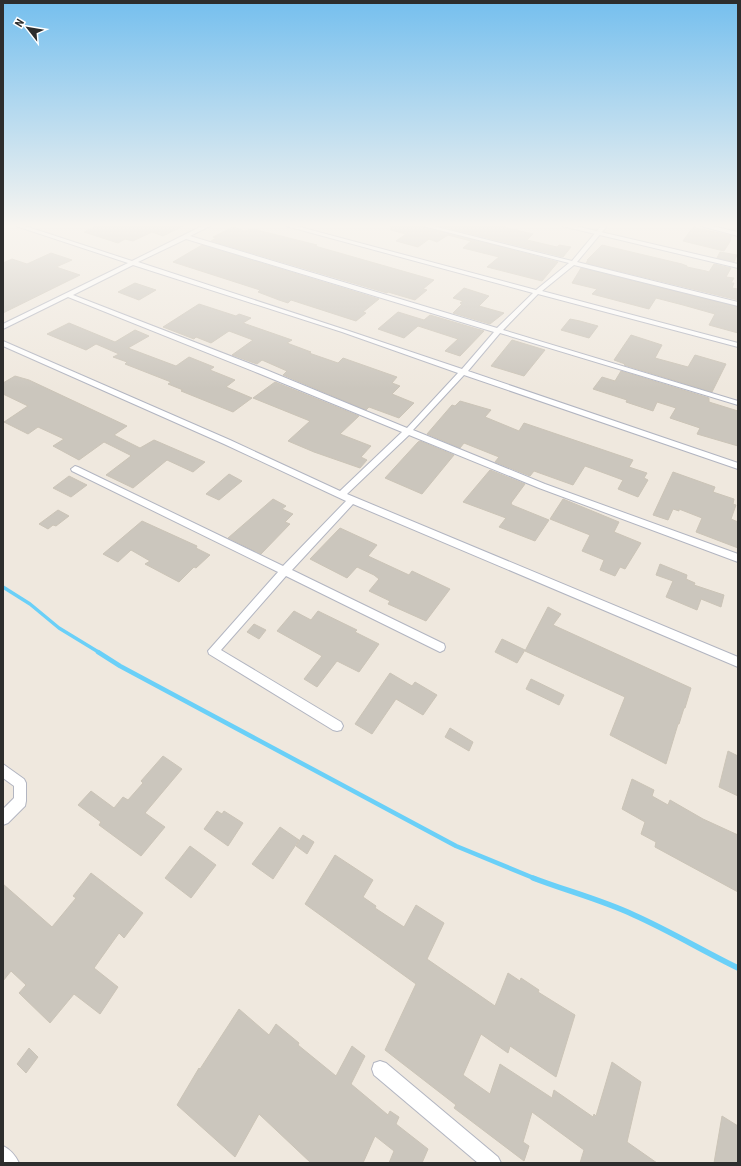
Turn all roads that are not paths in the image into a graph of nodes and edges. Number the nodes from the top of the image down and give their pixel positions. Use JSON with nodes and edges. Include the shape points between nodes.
{"nodes":[{"id":1,"x":98,"y":280,"type":"edge"},
{"id":2,"x":188,"y":280,"type":"edge"},
{"id":3,"x":330,"y":280,"type":"edge"},
{"id":4,"x":497,"y":280,"type":"edge"},
{"id":5,"x":551,"y":280,"type":"edge"},
{"id":6,"x":643,"y":280,"type":"edge"},
{"id":7,"x":538,"y":291,"type":"junction"},
{"id":8,"x":67,"y":295,"type":"junction"},
{"id":9,"x":738,"y":304,"type":"edge"},
{"id":10,"x":3,"y":327,"type":"edge"},
{"id":11,"x":498,"y":331,"type":"junction"},
{"id":12,"x":3,"y":343,"type":"edge"},
{"id":13,"x":738,"y":345,"type":"edge"},
{"id":14,"x":463,"y":372,"type":"junction"},
{"id":15,"x":738,"y":403,"type":"edge"},
{"id":16,"x":407,"y":432,"type":"junction"},
{"id":17,"x":738,"y":466,"type":"edge"},
{"id":18,"x":75,"y":468,"type":"dead end"},
{"id":19,"x":341,"y":495,"type":"junction"},
{"id":20,"x":352,"y":500,"type":"junction"},
{"id":21,"x":738,"y":558,"type":"edge"},
{"id":22,"x":285,"y":571,"type":"junction"},
{"id":23,"x":440,"y":648,"type":"dead end"},
{"id":24,"x":738,"y":662,"type":"edge"},
{"id":25,"x":337,"y":726,"type":"dead end"},
{"id":26,"x":3,"y":770,"type":"edge"},
{"id":27,"x":3,"y":818,"type":"edge"},
{"id":28,"x":380,"y":1069,"type":"dead end"},
{"id":29,"x":3,"y":1155,"type":"edge"},
{"id":30,"x":10,"y":1163,"type":"edge"},
{"id":31,"x":492,"y":1163,"type":"edge"}],
"edges":[{"from":1,"to":8,"type":"street"},
{"from":2,"to":14,"type":"street"},
{"from":3,"to":11,"type":"street"},
{"from":4,"to":7,"type":"street"},
{"from":5,"to":7,"type":"street"},
{"from":6,"to":9,"type":"street"},
{"from":7,"to":11,"type":"street"},
{"from":7,"to":13,"type":"street"},
{"from":8,"to":10,"type":"street"},
{"from":8,"to":16,"type":"street","via":[[261,371]]},
{"from":11,"to":14,"type":"street"},
{"from":11,"to":15,"type":"street"},
{"from":12,"to":19,"type":"street"},
{"from":14,"to":16,"type":"street"},
{"from":14,"to":17,"type":"street"},
{"from":16,"to":19,"type":"street"},
{"from":16,"to":21,"type":"street","via":[[542,486]]},
{"from":18,"to":22,"type":"street"},
{"from":19,"to":20,"type":"street"},
{"from":20,"to":22,"type":"street"},
{"from":20,"to":24,"type":"street"},
{"from":22,"to":23,"type":"street"},
{"from":22,"to":25,"type":"street","via":[[213,651]]},
{"from":26,"to":27,"type":"street","via":[[20,783],[20,801]]},
{"from":28,"to":31,"type":"street"},
{"from":29,"to":30,"type":"street"}]}
